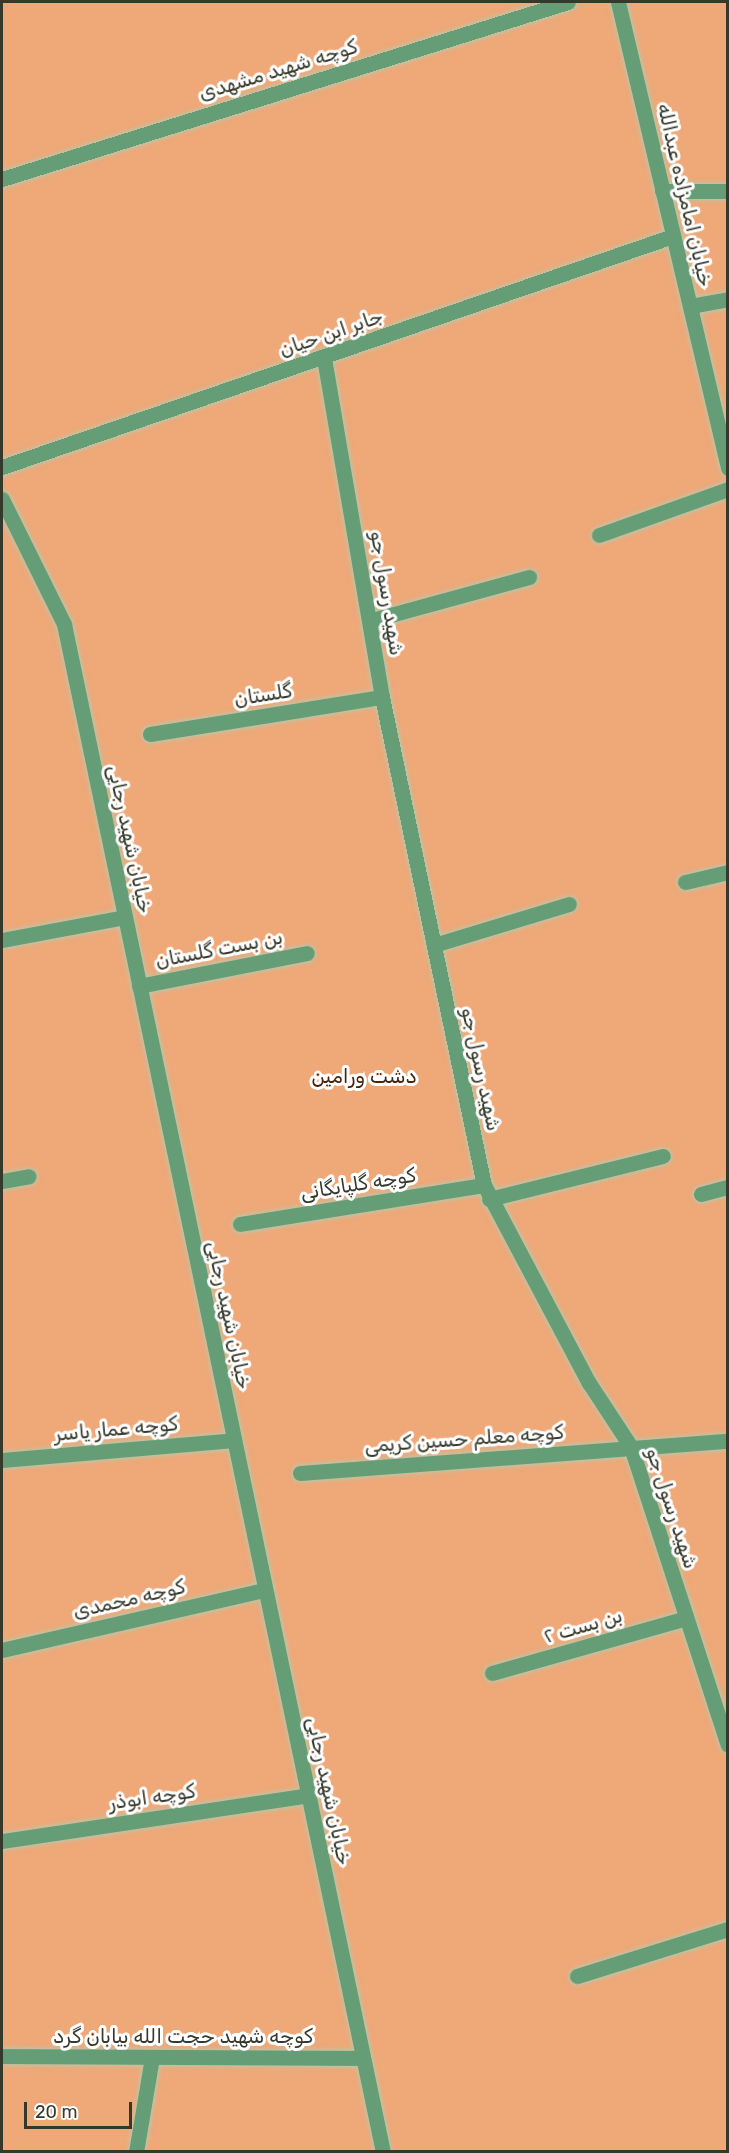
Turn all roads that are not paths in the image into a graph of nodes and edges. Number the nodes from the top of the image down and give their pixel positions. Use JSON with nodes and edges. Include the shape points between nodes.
{"nodes":[{"id":1,"x":568,"y":2,"type":"edge"},
{"id":2,"x":618,"y":2,"type":"edge"},
{"id":3,"x":2,"y":179,"type":"edge"},
{"id":4,"x":728,"y":191,"type":"edge"},
{"id":5,"x":662,"y":192,"type":"junction"},
{"id":6,"x":673,"y":236,"type":"junction"},
{"id":7,"x":728,"y":299,"type":"edge"},
{"id":8,"x":690,"y":306,"type":"junction"},
{"id":9,"x":324,"y":358,"type":"junction"},
{"id":10,"x":2,"y":467,"type":"edge"},
{"id":11,"x":728,"y":468,"type":"edge"},
{"id":12,"x":728,"y":489,"type":"edge"},
{"id":13,"x":2,"y":499,"type":"edge"},
{"id":14,"x":599,"y":535,"type":"dead end"},
{"id":15,"x":529,"y":577,"type":"dead end"},
{"id":16,"x":372,"y":620,"type":"junction"},
{"id":17,"x":382,"y":697,"type":"junction"},
{"id":18,"x":150,"y":734,"type":"dead end"},
{"id":19,"x":728,"y":872,"type":"edge"},
{"id":20,"x":684,"y":882,"type":"dead end"},
{"id":21,"x":569,"y":904,"type":"dead end"},
{"id":22,"x":125,"y":917,"type":"junction"},
{"id":23,"x":2,"y":940,"type":"edge"},
{"id":24,"x":434,"y":945,"type":"junction"},
{"id":25,"x":307,"y":953,"type":"dead end"},
{"id":26,"x":139,"y":986,"type":"junction"},
{"id":27,"x":663,"y":1156,"type":"dead end"},
{"id":28,"x":29,"y":1176,"type":"dead end"},
{"id":29,"x":2,"y":1181,"type":"edge"},
{"id":30,"x":728,"y":1186,"type":"edge"},
{"id":31,"x":487,"y":1192,"type":"junction"},
{"id":32,"x":701,"y":1194,"type":"dead end"},
{"id":33,"x":240,"y":1224,"type":"dead end"},
{"id":34,"x":234,"y":1440,"type":"junction"},
{"id":35,"x":728,"y":1441,"type":"edge"},
{"id":36,"x":631,"y":1447,"type":"junction"},
{"id":37,"x":2,"y":1460,"type":"edge"},
{"id":38,"x":300,"y":1473,"type":"dead end"},
{"id":39,"x":265,"y":1590,"type":"junction"},
{"id":40,"x":686,"y":1618,"type":"junction"},
{"id":41,"x":2,"y":1650,"type":"edge"},
{"id":42,"x":492,"y":1673,"type":"dead end"},
{"id":43,"x":728,"y":1745,"type":"edge"},
{"id":44,"x":308,"y":1795,"type":"junction"},
{"id":45,"x":2,"y":1841,"type":"edge"},
{"id":46,"x":728,"y":1929,"type":"edge"},
{"id":47,"x":577,"y":1976,"type":"dead end"},
{"id":48,"x":2,"y":2056,"type":"edge"},
{"id":49,"x":152,"y":2057,"type":"junction"},
{"id":50,"x":363,"y":2058,"type":"junction"},
{"id":51,"x":136,"y":2151,"type":"edge"},
{"id":52,"x":383,"y":2151,"type":"edge"}],
"edges":[{"from":1,"to":3,"type":"street","name":"کوچه شهید مشهدی"},
{"from":2,"to":5,"type":"street","name":"خیابان امامزاده عبدالله"},
{"from":4,"to":5,"type":"street"},
{"from":5,"to":6,"type":"street","name":"خیابان امامزاده عبدالله"},
{"from":6,"to":8,"type":"street","name":"خیابان امامزاده عبدالله"},
{"from":6,"to":9,"type":"street","name":"جابر ابن حیان"},
{"from":7,"to":8,"type":"street"},
{"from":8,"to":11,"type":"street","name":"خیابان امامزاده عبدالله"},
{"from":9,"to":10,"type":"street","name":"جابر ابن حیان"},
{"from":9,"to":16,"type":"street","name":"شهید رسول جو"},
{"from":12,"to":14,"type":"street"},
{"from":13,"to":22,"type":"street","name":"خیابان شهید رجایی","via":[[64,624]]},
{"from":15,"to":16,"type":"street"},
{"from":16,"to":17,"type":"street","name":"شهید رسول جو"},
{"from":17,"to":18,"type":"street","name":"گلستان"},
{"from":17,"to":24,"type":"street","name":"شهید رسول جو"},
{"from":19,"to":20,"type":"street"},
{"from":21,"to":24,"type":"street"},
{"from":22,"to":23,"type":"street"},
{"from":22,"to":26,"type":"street","name":"خیابان شهید رجایی"},
{"from":24,"to":31,"type":"street","name":"شهید رسول جو"},
{"from":25,"to":26,"type":"street","name":"بن بست گلستان"},
{"from":26,"to":34,"type":"street","name":"خیابان شهید رجایی"},
{"from":27,"to":31,"type":"street","name":"کوچه گلپایگانی"},
{"from":28,"to":29,"type":"street"},
{"from":30,"to":32,"type":"street"},
{"from":31,"to":33,"type":"street","name":"کوچه گلپایگانی"},
{"from":31,"to":36,"type":"street","name":"شهید رسول جو","via":[[589,1383]]},
{"from":34,"to":37,"type":"street","name":"کوچه عمار یاسر"},
{"from":34,"to":39,"type":"street","name":"خیابان شهید رجایی"},
{"from":35,"to":36,"type":"street","name":"کوچه معلم حسین کریمی"},
{"from":36,"to":38,"type":"street","name":"کوچه معلم حسین کریمی"},
{"from":36,"to":40,"type":"street","name":"شهید رسول جو"},
{"from":39,"to":41,"type":"street","name":"کوچه محمدی"},
{"from":39,"to":44,"type":"street","name":"خیابان شهید رجایی"},
{"from":40,"to":42,"type":"street","name":"بن بست ۲"},
{"from":40,"to":43,"type":"street","name":"شهید رسول جو"},
{"from":44,"to":45,"type":"street","name":"کوچه ابوذر"},
{"from":44,"to":50,"type":"street","name":"خیابان شهید رجایی"},
{"from":46,"to":47,"type":"street"},
{"from":48,"to":49,"type":"street","name":"کوچه شهید حجت الله بیابان گرد"},
{"from":49,"to":50,"type":"street","name":"کوچه شهید حجت الله بیابان گرد"},
{"from":49,"to":51,"type":"street"},
{"from":50,"to":52,"type":"street","name":"خیابان شهید رجایی"}]}
